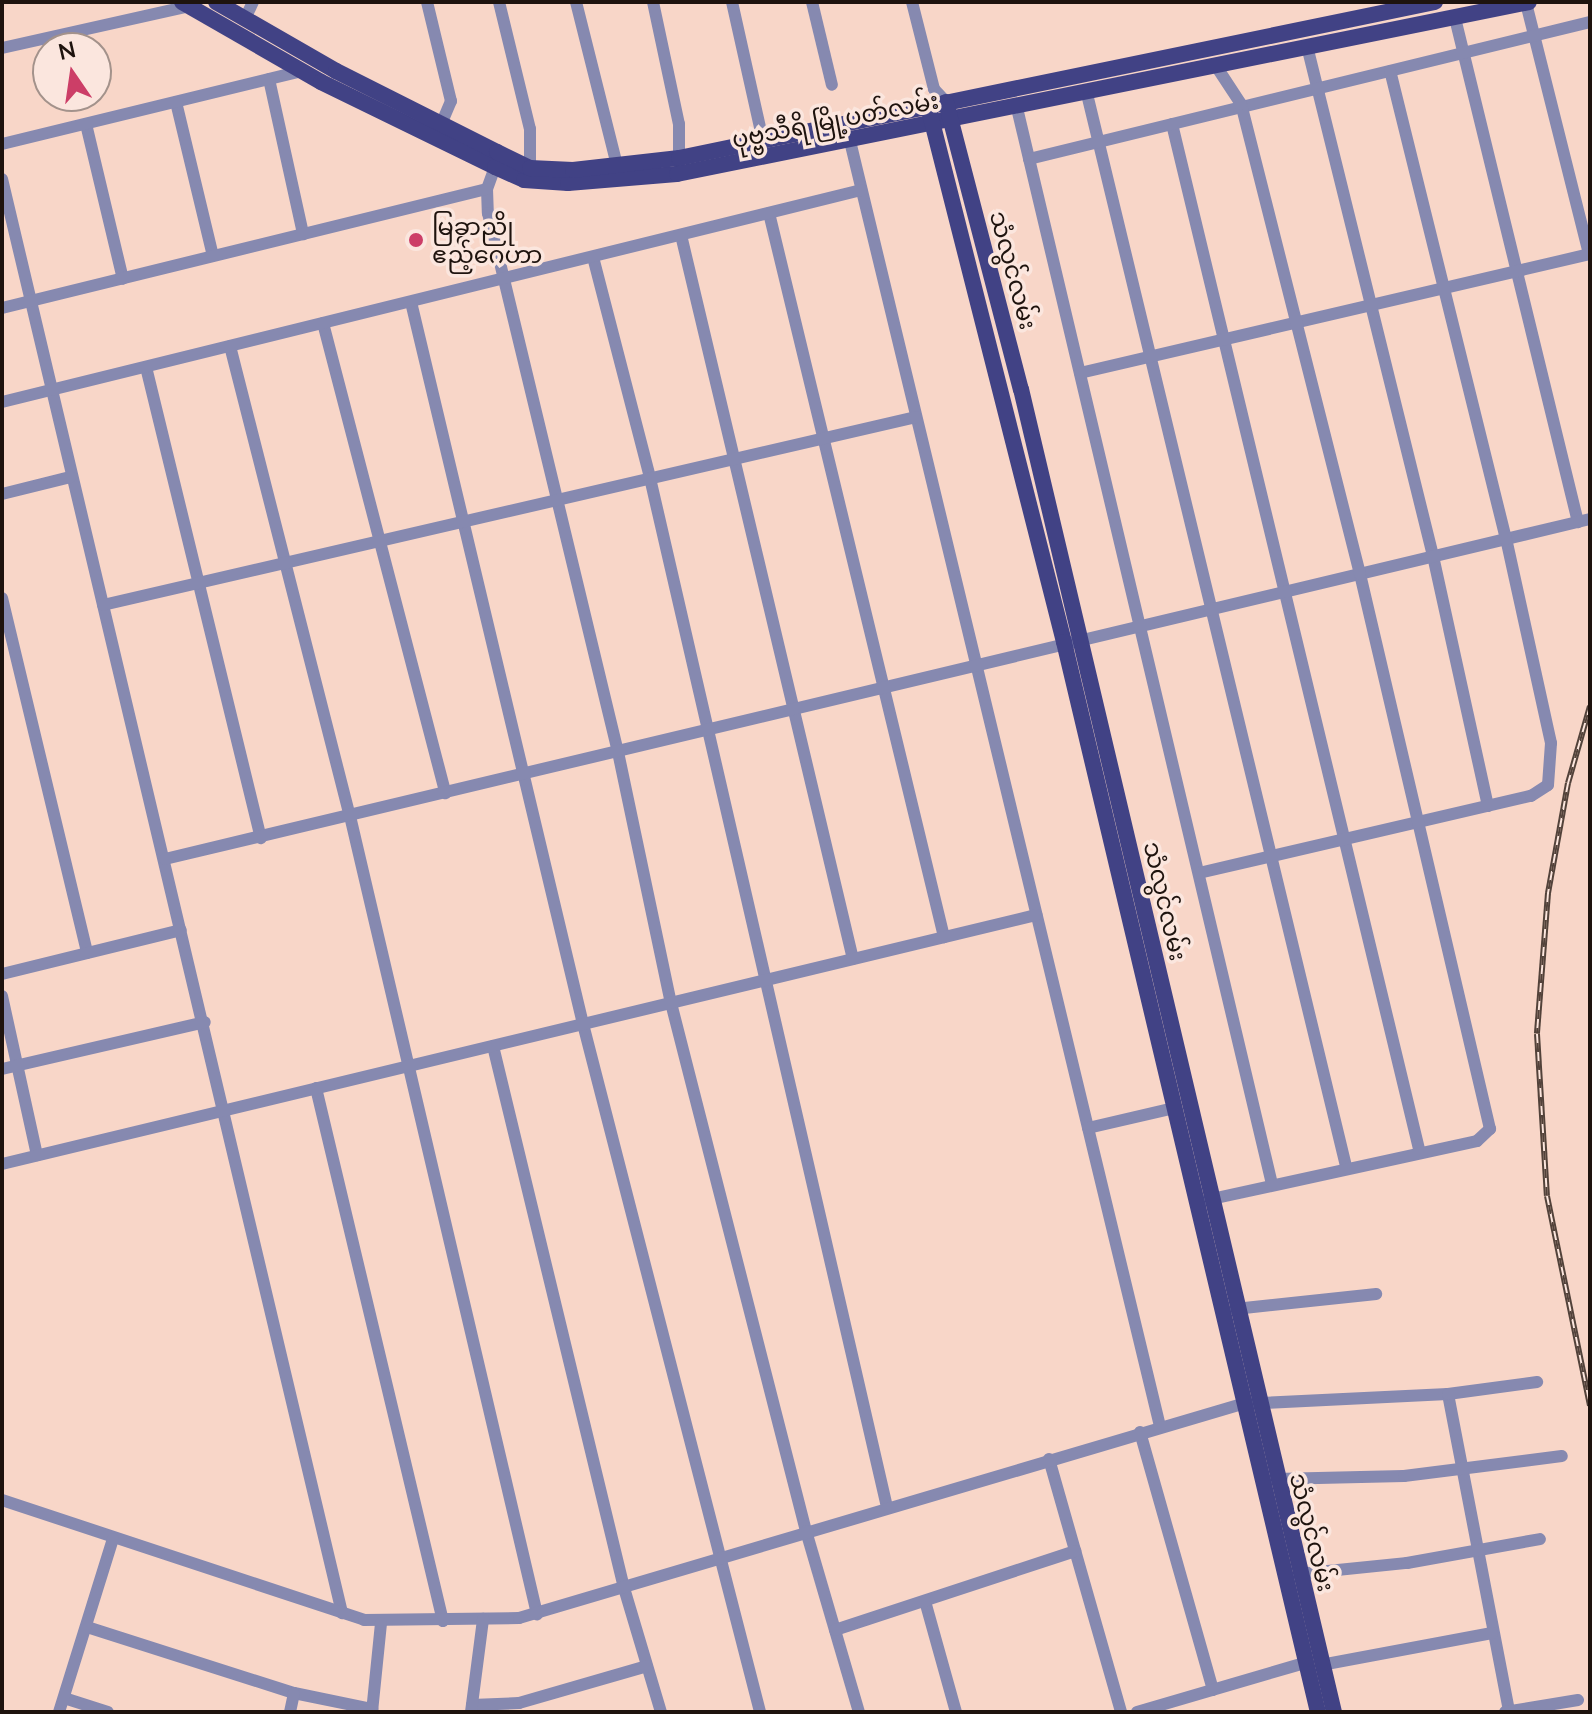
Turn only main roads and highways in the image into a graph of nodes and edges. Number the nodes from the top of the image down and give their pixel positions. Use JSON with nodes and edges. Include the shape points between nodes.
{"nodes":[{"id":1,"x":216,"y":2,"type":"edge"},
{"id":2,"x":1435,"y":2,"type":"edge"},
{"id":3,"x":1528,"y":2,"type":"edge"},
{"id":4,"x":186,"y":4,"type":"edge"},
{"id":5,"x":325,"y":75,"type":"junction"},
{"id":6,"x":946,"y":102,"type":"junction"},
{"id":7,"x":928,"y":106,"type":"junction"},
{"id":8,"x":950,"y":122,"type":"junction"},
{"id":9,"x":931,"y":125,"type":"junction"},
{"id":10,"x":678,"y":166,"type":"junction"},
{"id":11,"x":1072,"y":640,"type":"junction"},
{"id":12,"x":1202,"y":1201,"type":"junction"},
{"id":13,"x":1250,"y":1404,"type":"junction"},
{"id":14,"x":1313,"y":1664,"type":"junction"},
{"id":15,"x":1318,"y":1712,"type":"edge"},
{"id":16,"x":1334,"y":1712,"type":"edge"}],
"edges":[{"from":1,"to":5,"type":"main road","name":"ပုဗ္ဗသီရိ မြို့ပတ်လမ်း"},
{"from":2,"to":6,"type":"main road","name":"ပုဗ္ဗသီရိ မြို့ပတ်လမ်း"},
{"from":3,"to":8,"type":"main road","name":"ပုဗ္ဗသီရိ မြို့ပတ်လမ်း"},
{"from":4,"to":5,"type":"main road","name":"ပုဗ္ဗသီရိ မြို့ပတ်လမ်း","via":[[301,71]]},
{"from":5,"to":10,"type":"main road","name":"ပုဗ္ဗသီရိ မြို့ပတ်လမ်း","via":[[530,168]]},
{"from":5,"to":10,"type":"main road","name":"ပုဗ္ဗသီရိ မြို့ပတ်လမ်း","via":[[524,180],[568,183]]},
{"from":6,"to":7,"type":"main road","name":"ပုဗ္ဗသီရိ မြို့ပတ်လမ်း"},
{"from":6,"to":8,"type":"main road","name":"သံလွင်လမ်း"},
{"from":7,"to":9,"type":"main road","name":"သံလွင်လမ်း"},
{"from":7,"to":10,"type":"main road","name":"ပုဗ္ဗသီရိ မြို့ပတ်လမ်း","via":[[763,141]]},
{"from":8,"to":9,"type":"main road","name":"ပုဗ္ဗသီရိ မြို့ပတ်လမ်း"},
{"from":8,"to":11,"type":"main road","name":"သံလွင်လမ်း"},
{"from":9,"to":10,"type":"main road","name":"ပုဗ္ဗသီရိ မြို့ပတ်လမ်း"},
{"from":9,"to":11,"type":"main road","name":"သံလွင်လမ်း"},
{"from":11,"to":12,"type":"main road","name":"သံလွင်လမ်း"},
{"from":11,"to":12,"type":"main road","name":"သံလွင်လမ်း","via":[[1174,1108]]},
{"from":12,"to":13,"type":"main road","name":"သံလွင်လမ်း"},
{"from":12,"to":13,"type":"main road","name":"သံလွင်လမ်း","via":[[1235,1309]]},
{"from":13,"to":14,"type":"main road","name":"သံလွင်လမ်း"},
{"from":13,"to":14,"type":"main road","name":"သံလွင်လမ်း","via":[[1275,1479]]},
{"from":14,"to":15,"type":"main road","name":"သံလွင်လမ်း"},
{"from":14,"to":16,"type":"main road","name":"သံလွင်လမ်း"}]}
